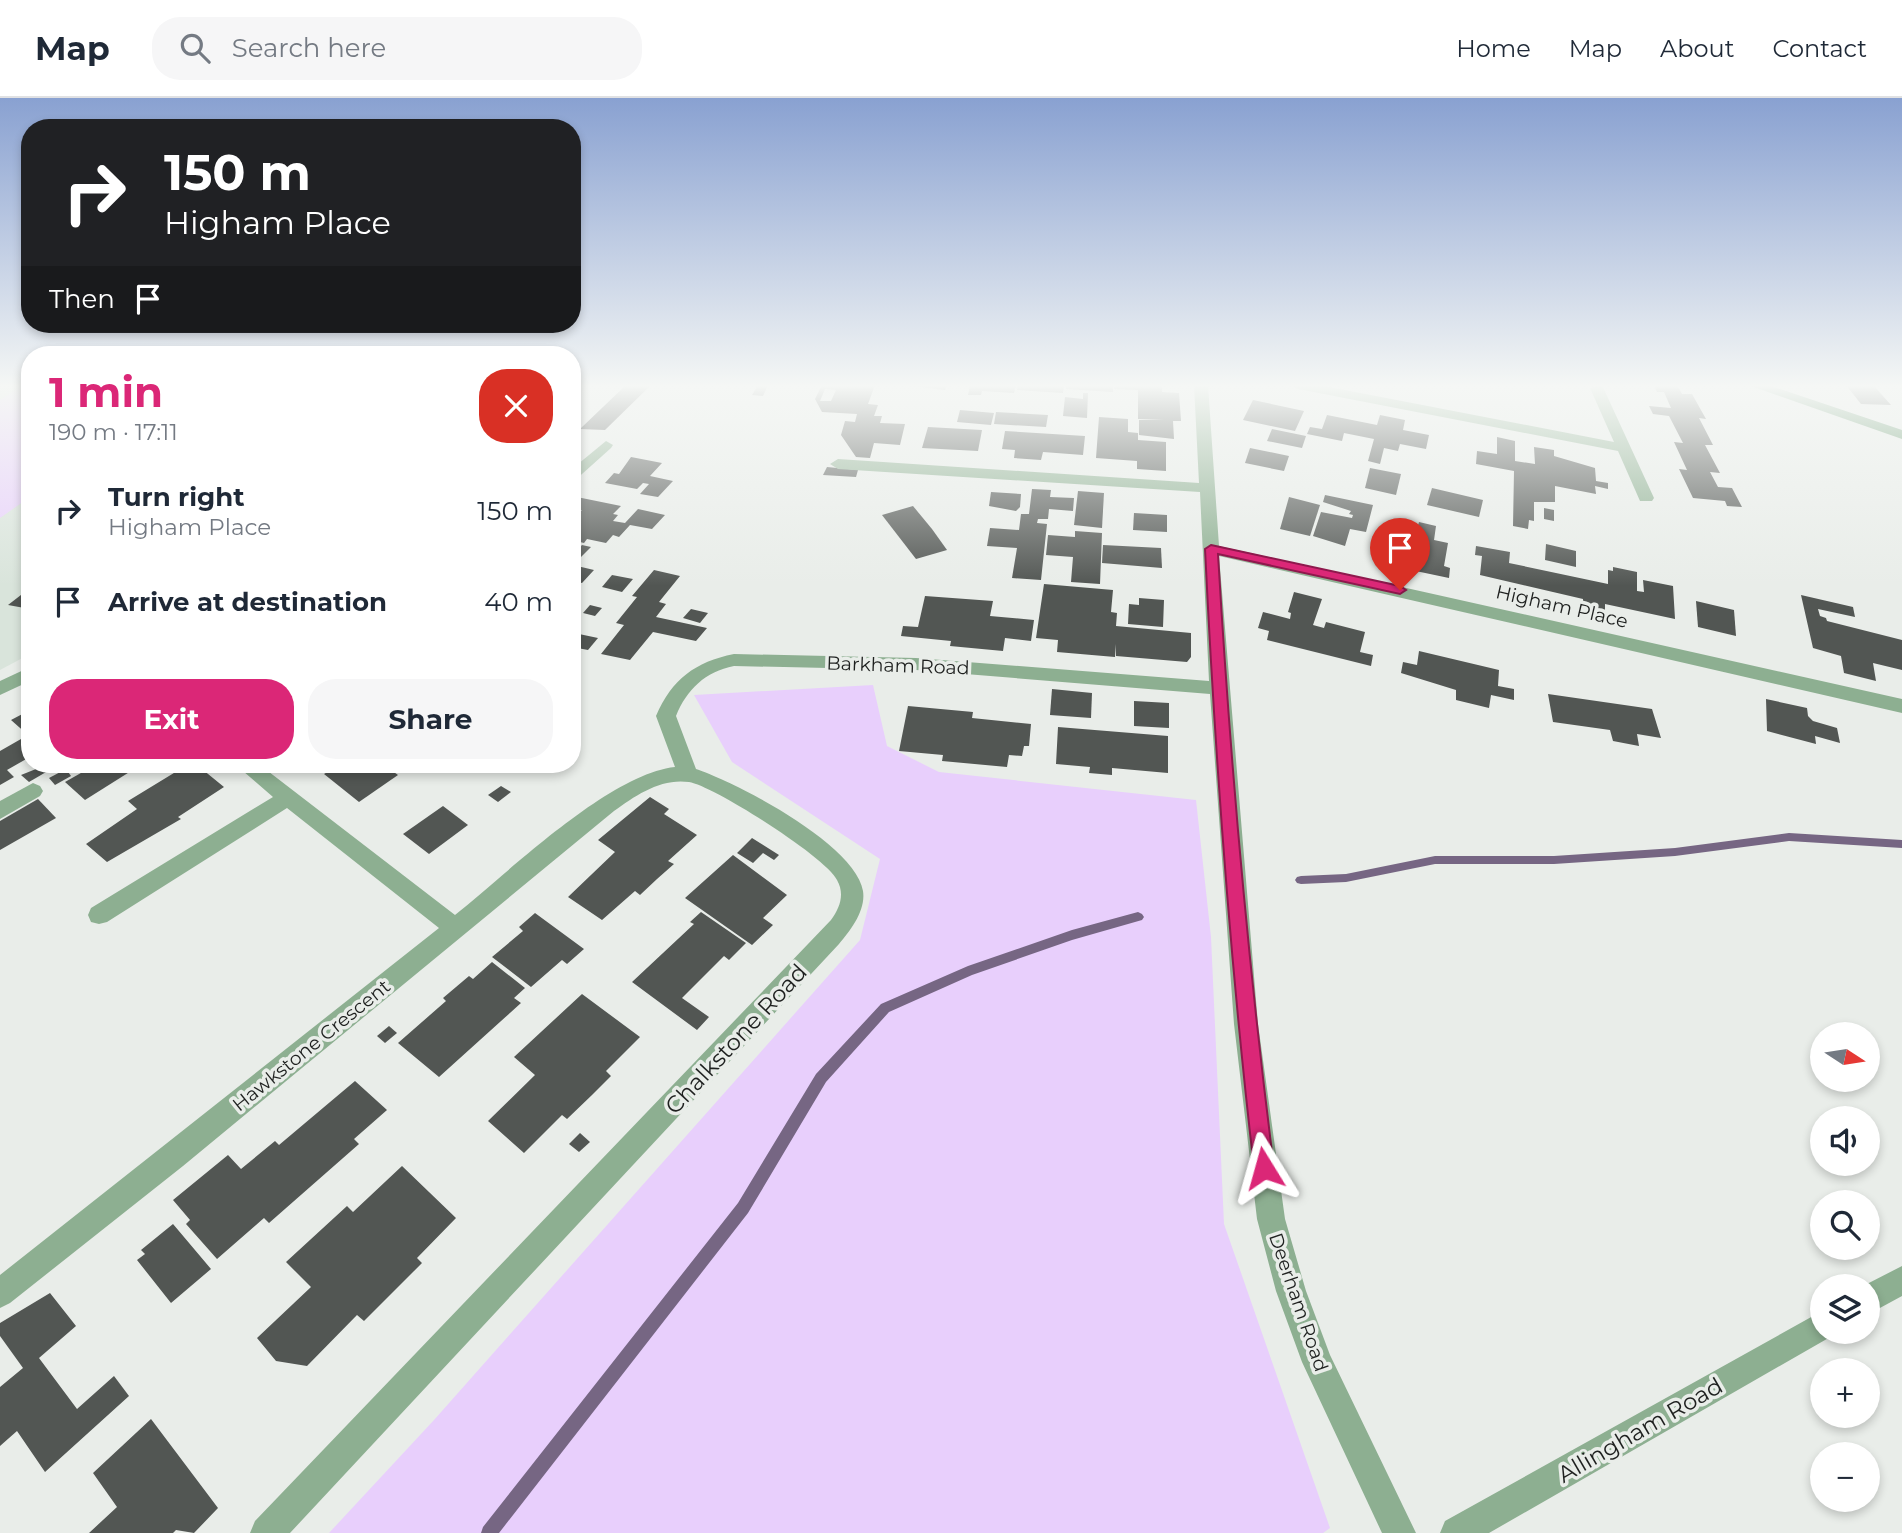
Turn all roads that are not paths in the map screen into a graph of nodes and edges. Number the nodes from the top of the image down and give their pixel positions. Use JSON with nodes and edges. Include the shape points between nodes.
{"nodes":[{"id":1,"x":599,"y":452,"type":"edge"},
{"id":2,"x":1205,"y":452,"type":"edge"},
{"id":3,"x":1626,"y":452,"type":"edge"},
{"id":4,"x":838,"y":464,"type":"dead end"},
{"id":5,"x":581,"y":469,"type":"edge"},
{"id":6,"x":1207,"y":488,"type":"junction"},
{"id":7,"x":1646,"y":498,"type":"dead end"},
{"id":8,"x":1211,"y":549,"type":"junction"},
{"id":9,"x":21,"y":678,"type":"edge"},
{"id":10,"x":1219,"y":688,"type":"junction"},
{"id":11,"x":0,"y":689,"type":"edge"},
{"id":12,"x":1902,"y":706,"type":"edge"},
{"id":13,"x":256,"y":773,"type":"edge"},
{"id":14,"x":689,"y":775,"type":"junction"},
{"id":15,"x":33,"y":791,"type":"dead end"},
{"id":16,"x":286,"y":798,"type":"junction"},
{"id":17,"x":0,"y":811,"type":"edge"},
{"id":18,"x":99,"y":915,"type":"dead end"},
{"id":19,"x":455,"y":928,"type":"junction"},
{"id":20,"x":1902,"y":1280,"type":"edge"},
{"id":21,"x":0,"y":1293,"type":"edge"},
{"id":22,"x":1880,"y":1293,"type":"edge"},
{"id":23,"x":1810,"y":1333,"type":"edge"},
{"id":24,"x":267,"y":1533,"type":"edge"},
{"id":25,"x":1399,"y":1533,"type":"edge"},
{"id":26,"x":1457,"y":1533,"type":"edge"}],
"edges":[{"from":1,"to":5,"type":"street"},
{"from":2,"to":6,"type":"street","name":"Deerham Road"},
{"from":3,"to":7,"type":"street"},
{"from":4,"to":6,"type":"street"},
{"from":6,"to":8,"type":"street","name":"Deerham Road"},
{"from":8,"to":10,"type":"street","name":"Deerham Road"},
{"from":8,"to":12,"type":"street","name":"Higham Place"},
{"from":9,"to":11,"type":"street"},
{"from":10,"to":14,"type":"street","name":"Barkham Road","via":[[916,664],[715,663],[687,680],[666,716]]},
{"from":10,"to":25,"type":"street","name":"Deerham Road","via":[[1246,1024],[1271,1219],[1317,1362]]},
{"from":13,"to":16,"type":"street"},
{"from":14,"to":19,"type":"street","name":"Chalkstone Road","via":[[660,777],[623,794]]},
{"from":14,"to":24,"type":"street","name":"Chalkstone Road","via":[[720,787],[840,865],[852,891],[843,922],[771,1004]]},
{"from":15,"to":17,"type":"street"},
{"from":16,"to":18,"type":"street"},
{"from":16,"to":19,"type":"street"},
{"from":19,"to":21,"type":"street","name":"Hawkstone Crescent"},
{"from":20,"to":22,"type":"street"},
{"from":23,"to":26,"type":"street","name":"Allingham Road"}]}
